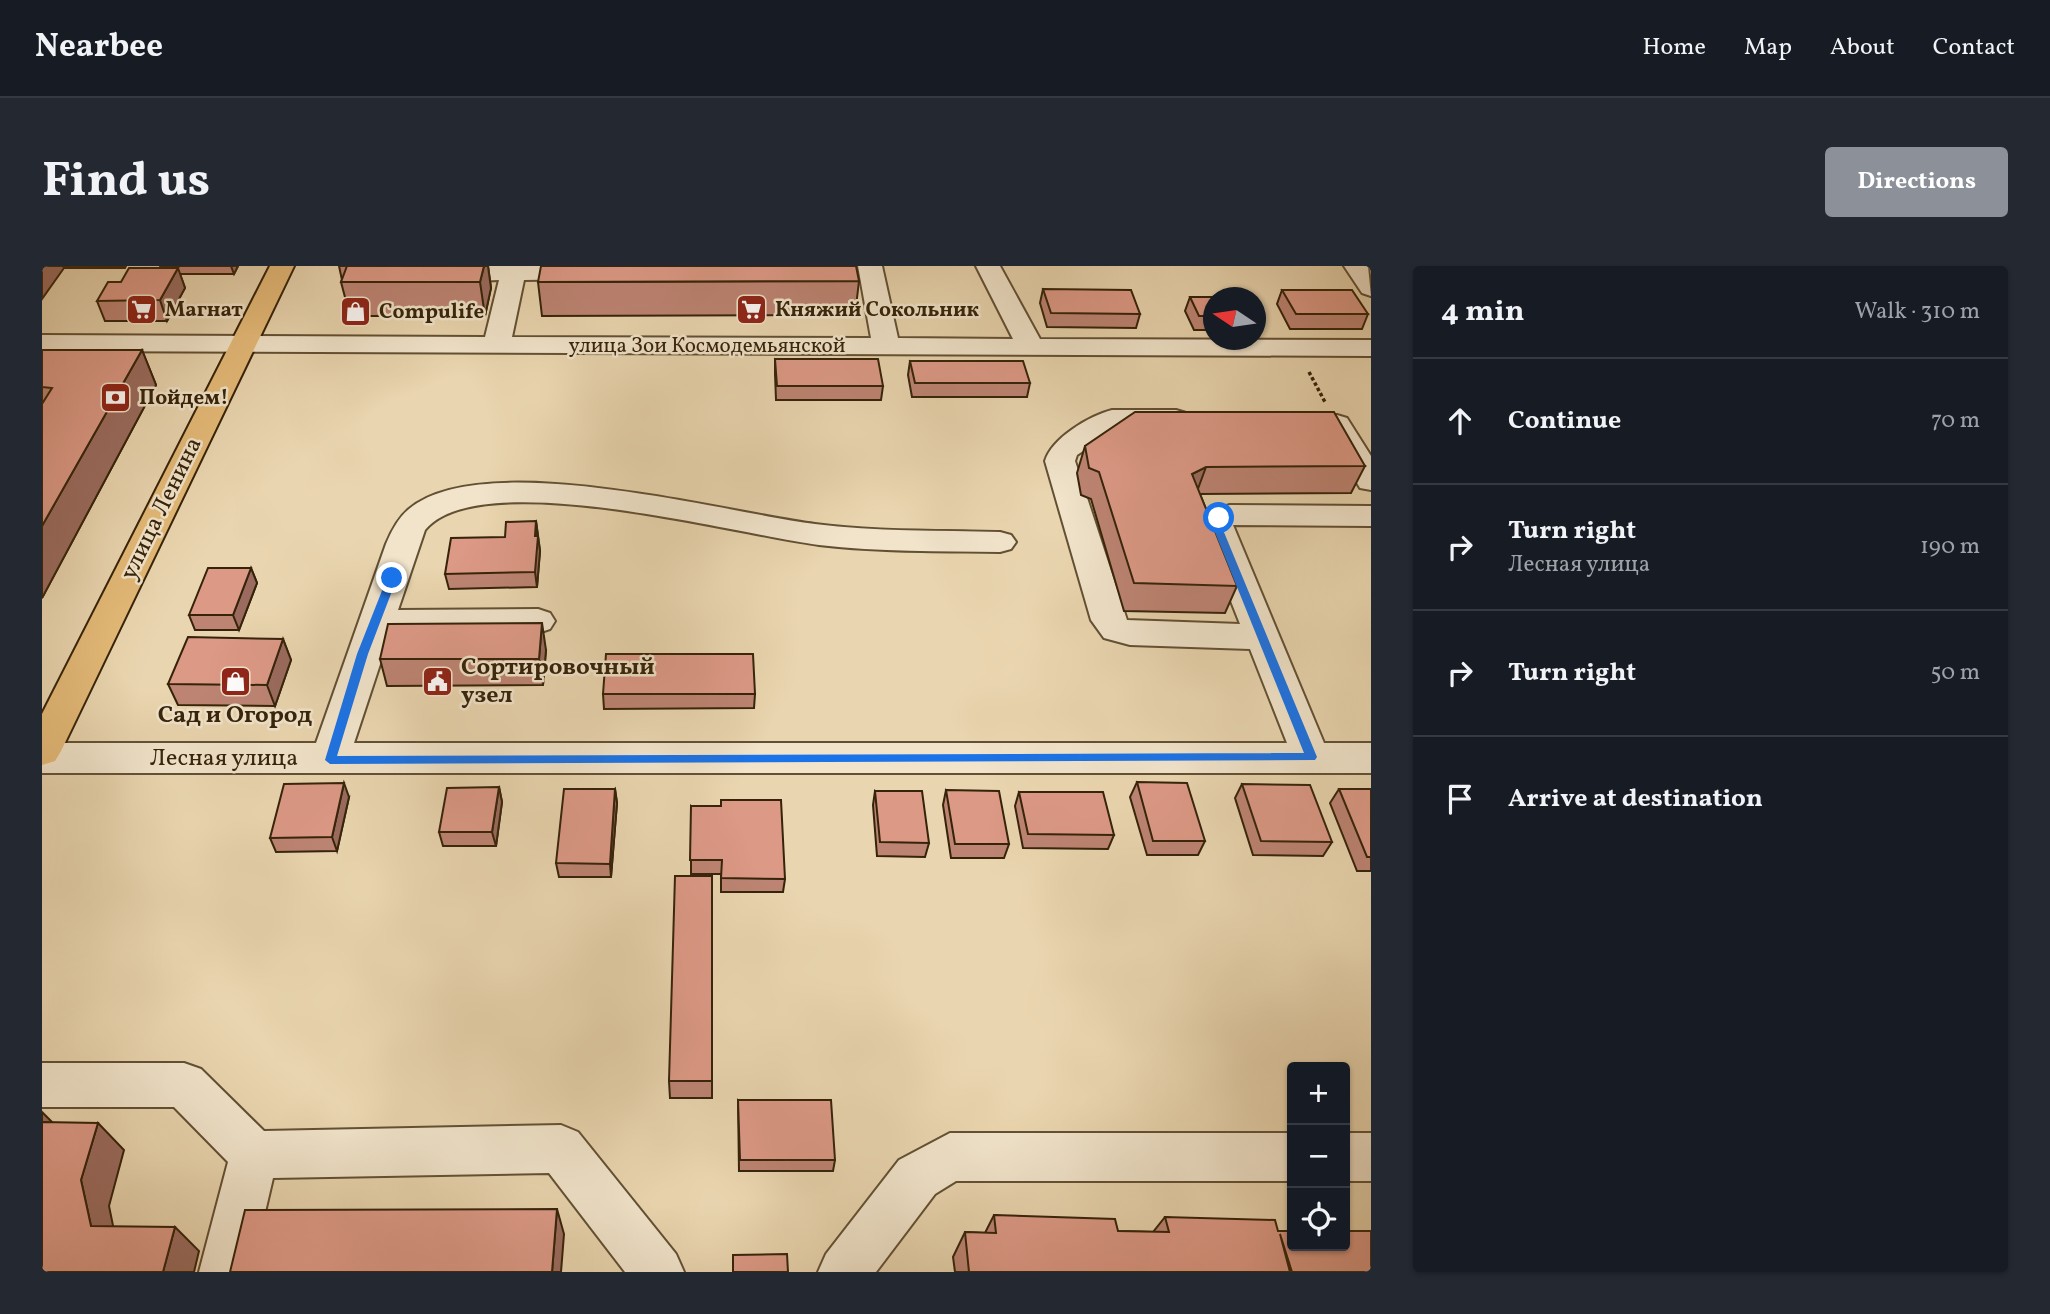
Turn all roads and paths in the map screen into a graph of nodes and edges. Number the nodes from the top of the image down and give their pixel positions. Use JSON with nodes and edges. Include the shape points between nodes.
{"nodes":[{"id":1,"x":282,"y":266,"type":"edge"},
{"id":2,"x":444,"y":266,"type":"edge"},
{"id":3,"x":870,"y":266,"type":"edge"},
{"id":4,"x":988,"y":266,"type":"edge"},
{"id":5,"x":1356,"y":266,"type":"edge"},
{"id":6,"x":593,"y":268,"type":"edge"},
{"id":7,"x":539,"y":269,"type":"edge"},
{"id":8,"x":619,"y":271,"type":"edge"},
{"id":9,"x":513,"y":273,"type":"junction"},
{"id":10,"x":1371,"y":288,"type":"edge"},
{"id":11,"x":42,"y":343,"type":"edge"},
{"id":12,"x":243,"y":344,"type":"junction"},
{"id":13,"x":497,"y":345,"type":"junction"},
{"id":14,"x":886,"y":346,"type":"junction"},
{"id":15,"x":1030,"y":346,"type":"junction"},
{"id":16,"x":1371,"y":348,"type":"edge"},
{"id":17,"x":1304,"y":363,"type":"dead end"},
{"id":18,"x":1209,"y":418,"type":"edge"},
{"id":19,"x":1320,"y":418,"type":"joint"},
{"id":20,"x":1371,"y":481,"type":"edge"},
{"id":21,"x":1371,"y":516,"type":"edge"},
{"id":22,"x":1000,"y":542,"type":"dead end"},
{"id":23,"x":538,"y":621,"type":"edge"},
{"id":24,"x":376,"y":622,"type":"junction"},
{"id":25,"x":1261,"y":638,"type":"junction"},
{"id":26,"x":42,"y":751,"type":"edge"},
{"id":27,"x":1311,"y":757,"type":"junction"},
{"id":28,"x":42,"y":758,"type":"edge"},
{"id":29,"x":1371,"y":758,"type":"edge"},
{"id":30,"x":330,"y":760,"type":"junction"},
{"id":31,"x":42,"y":1085,"type":"edge"},
{"id":32,"x":254,"y":1155,"type":"junction"},
{"id":33,"x":1287,"y":1157,"type":"edge"},
{"id":34,"x":1350,"y":1157,"type":"edge"},
{"id":35,"x":1371,"y":1157,"type":"edge"},
{"id":36,"x":225,"y":1272,"type":"edge"},
{"id":37,"x":658,"y":1272,"type":"edge"},
{"id":38,"x":844,"y":1272,"type":"edge"}],
"edges":[{"from":1,"to":12,"type":"main road","name":"улица Ленина"},
{"from":2,"to":9,"type":"street","via":[[456,273]]},
{"from":3,"to":14,"type":"street"},
{"from":4,"to":15,"type":"street"},
{"from":5,"to":10,"type":"street"},
{"from":6,"to":7,"type":"street"},
{"from":6,"to":8,"type":"street"},
{"from":7,"to":9,"type":"street"},
{"from":9,"to":13,"type":"street"},
{"from":11,"to":12,"type":"street","name":"улица Зои Космодемьянской"},
{"from":12,"to":13,"type":"street","name":"улица Зои Космодемьянской"},
{"from":12,"to":26,"type":"main road","name":"улица Ленина"},
{"from":13,"to":14,"type":"street","name":"улица Зои Космодемьянской"},
{"from":14,"to":15,"type":"street","name":"улица Зои Космодемьянской"},
{"from":15,"to":16,"type":"street","name":"улица Зои Космодемьянской"},
{"from":17,"to":19,"type":"path"},
{"from":18,"to":25,"type":"street","via":[[1112,419],[1063,451],[1060,461],[1108,620],[1116,629],[1130,634]]},
{"from":19,"to":20,"type":"street"},
{"from":21,"to":25,"type":"street","via":[[1219,518],[1217,525]]},
{"from":22,"to":24,"type":"street","via":[[835,537],[672,507],[523,494],[467,494],[443,499],[409,528]]},
{"from":23,"to":24,"type":"street"},
{"from":24,"to":30,"type":"street"},
{"from":25,"to":27,"type":"street"},
{"from":27,"to":29,"type":"street","name":"Лесная улица"},
{"from":27,"to":30,"type":"street","name":"Лесная улица"},
{"from":28,"to":30,"type":"street","name":"Лесная улица"},
{"from":31,"to":32,"type":"street","via":[[184,1085]]},
{"from":32,"to":36,"type":"street"},
{"from":32,"to":37,"type":"street","via":[[562,1149]]},
{"from":33,"to":38,"type":"street","via":[[950,1157],[917,1177]]},
{"from":34,"to":35,"type":"street"}]}
